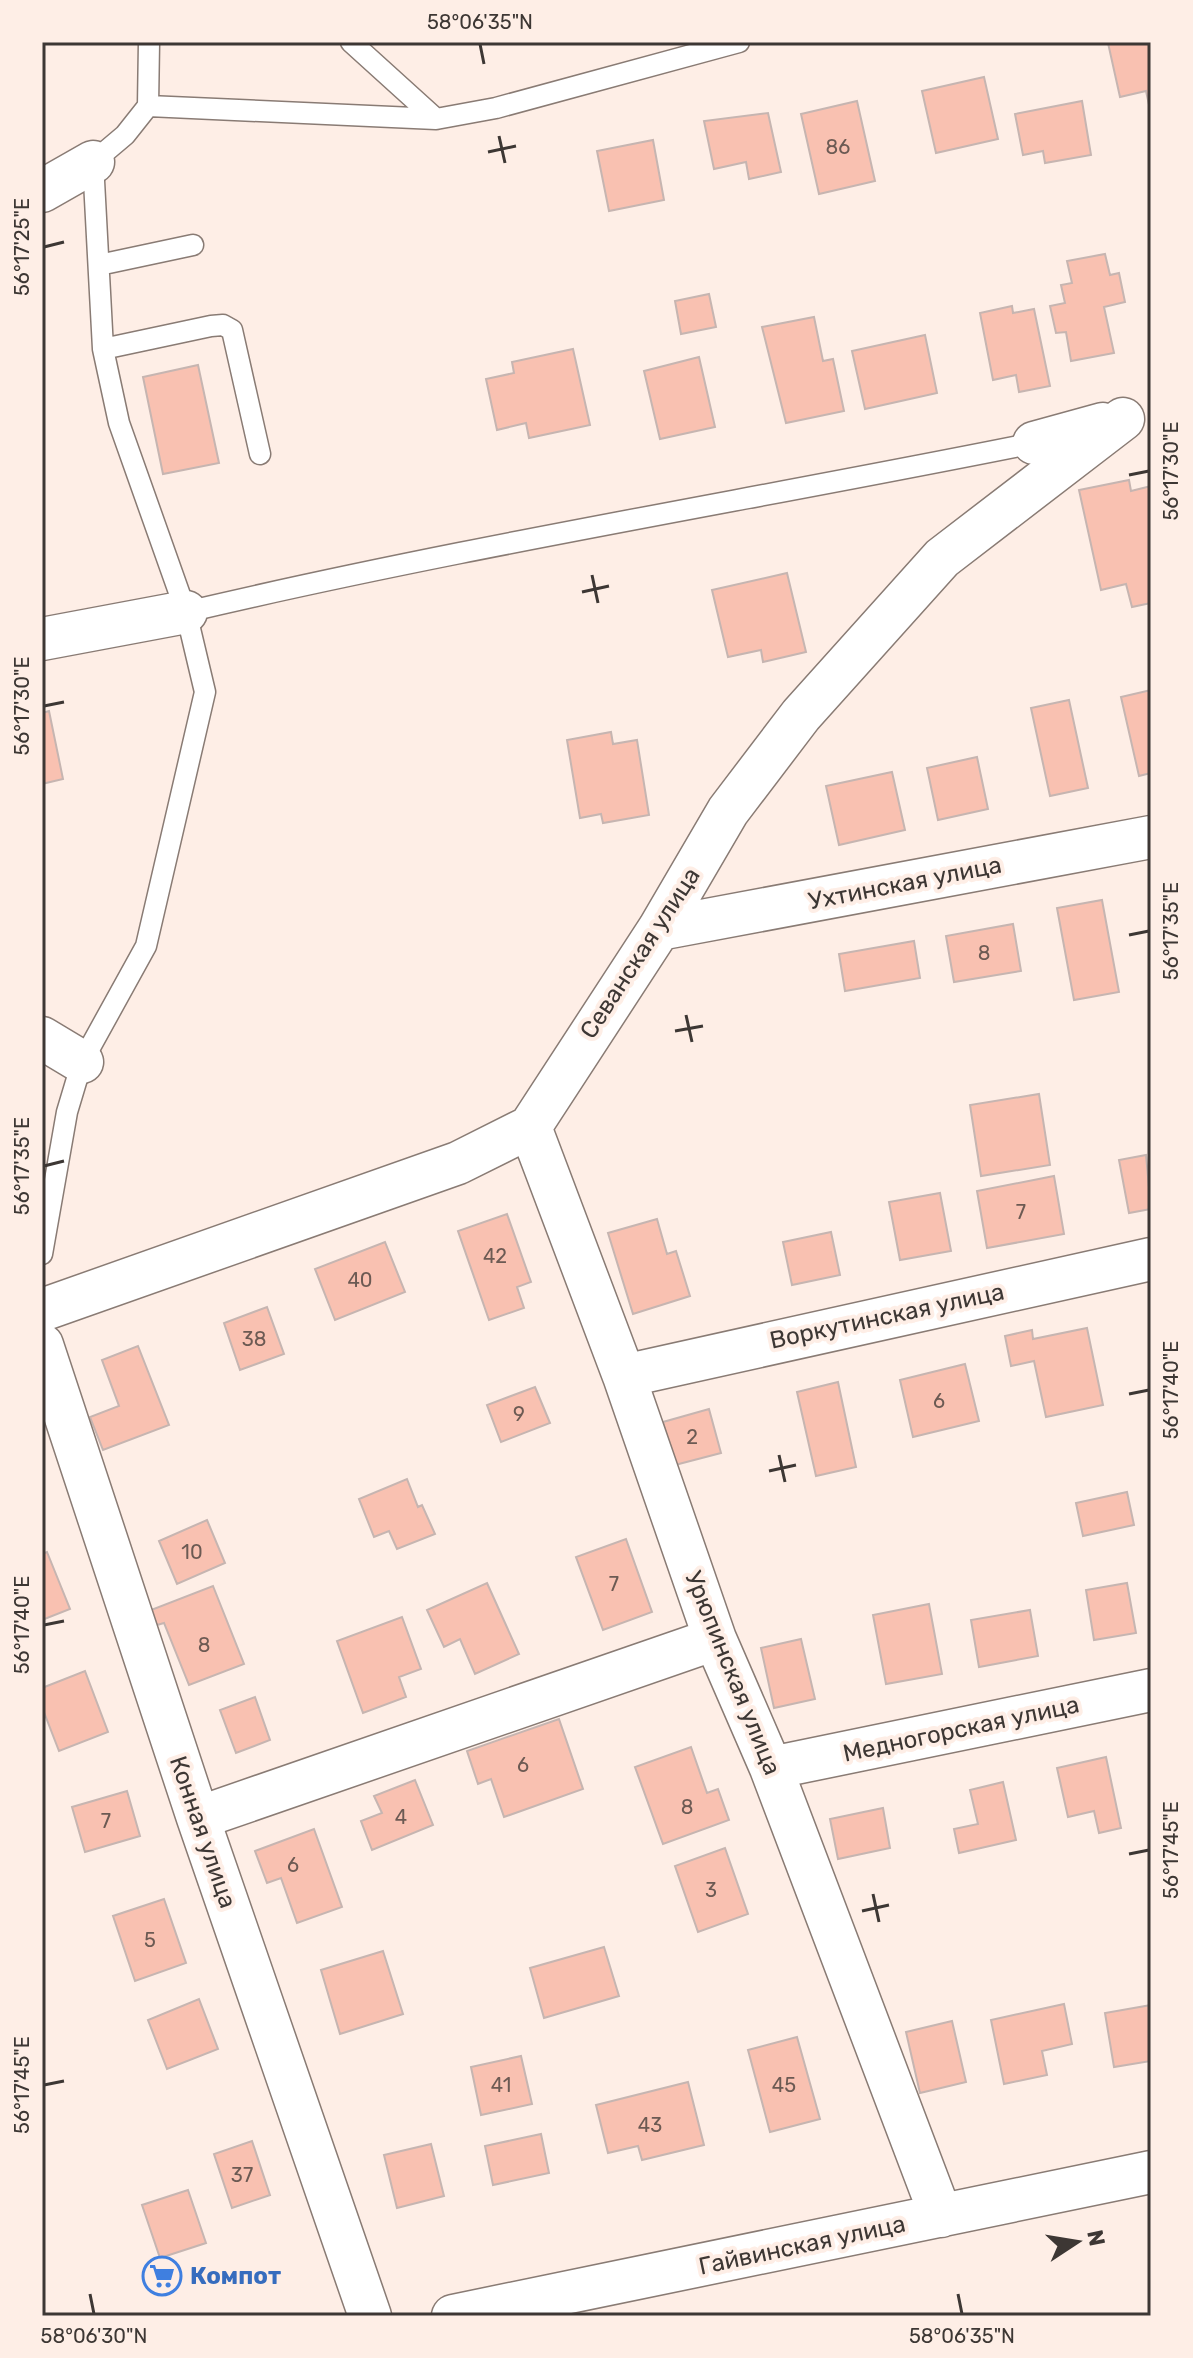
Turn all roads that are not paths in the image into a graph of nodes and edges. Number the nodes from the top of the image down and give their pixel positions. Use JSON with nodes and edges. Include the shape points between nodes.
{"nodes":[{"id":1,"x":149,"y":42,"type":"edge"},
{"id":2,"x":351,"y":42,"type":"edge"},
{"id":3,"x":739,"y":42,"type":"edge"},
{"id":4,"x":148,"y":106,"type":"junction"},
{"id":5,"x":436,"y":119,"type":"junction"},
{"id":6,"x":93,"y":162,"type":"junction"},
{"id":7,"x":42,"y":191,"type":"edge"},
{"id":8,"x":193,"y":245,"type":"dead end"},
{"id":9,"x":99,"y":265,"type":"junction"},
{"id":10,"x":103,"y":349,"type":"junction"},
{"id":11,"x":1137,"y":416,"type":"edge"},
{"id":12,"x":1034,"y":443,"type":"joint"},
{"id":13,"x":260,"y":454,"type":"dead end"},
{"id":14,"x":186,"y":612,"type":"junction"},
{"id":15,"x":42,"y":639,"type":"edge"},
{"id":16,"x":1151,"y":837,"type":"edge"},
{"id":17,"x":659,"y":929,"type":"junction"},
{"id":18,"x":42,"y":1038,"type":"edge"},
{"id":19,"x":82,"y":1062,"type":"junction"},
{"id":20,"x":530,"y":1127,"type":"junction"},
{"id":21,"x":42,"y":1254,"type":"edge"},
{"id":22,"x":1151,"y":1259,"type":"edge"},
{"id":23,"x":42,"y":1310,"type":"edge"},
{"id":24,"x":42,"y":1345,"type":"edge"},
{"id":25,"x":624,"y":1376,"type":"junction"},
{"id":26,"x":715,"y":1639,"type":"junction"},
{"id":27,"x":1151,"y":1690,"type":"edge"},
{"id":28,"x":771,"y":1768,"type":"junction"},
{"id":29,"x":198,"y":1818,"type":"junction"},
{"id":30,"x":1151,"y":2172,"type":"edge"},
{"id":31,"x":941,"y":2216,"type":"junction"},
{"id":32,"x":370,"y":2316,"type":"edge"},
{"id":33,"x":453,"y":2316,"type":"edge"}],
"edges":[{"from":1,"to":4,"type":"lane"},
{"from":2,"to":5,"type":"lane"},
{"from":3,"to":5,"type":"lane","via":[[496,108]]},
{"from":4,"to":5,"type":"lane"},
{"from":4,"to":6,"type":"lane"},
{"from":6,"to":7,"type":"street"},
{"from":6,"to":9,"type":"lane"},
{"from":8,"to":9,"type":"lane"},
{"from":9,"to":10,"type":"lane"},
{"from":10,"to":13,"type":"lane","via":[[211,326],[232,330]]},
{"from":10,"to":14,"type":"lane","via":[[119,423]]},
{"from":11,"to":12,"type":"street"},
{"from":11,"to":17,"type":"street","name":"Севанская улица","via":[[942,558],[801,715],[728,811]]},
{"from":12,"to":14,"type":"lane","via":[[348,574]]},
{"from":14,"to":15,"type":"street"},
{"from":14,"to":19,"type":"lane","via":[[205,692],[146,946]]},
{"from":16,"to":17,"type":"street","name":"Ухтинская улица"},
{"from":17,"to":20,"type":"street","name":"Севанская улица"},
{"from":18,"to":19,"type":"street"},
{"from":19,"to":21,"type":"lane","via":[[67,1112]]},
{"from":20,"to":23,"type":"street","via":[[458,1163]]},
{"from":20,"to":25,"type":"street","name":"Урюпинская улица"},
{"from":22,"to":25,"type":"street","name":"Воркутинская улица"},
{"from":24,"to":29,"type":"street","name":"Конная улица"},
{"from":25,"to":26,"type":"street","name":"Урюпинская улица"},
{"from":26,"to":28,"type":"street","name":"Урюпинская улица"},
{"from":26,"to":29,"type":"street"},
{"from":27,"to":28,"type":"street","name":"Медногорская улица"},
{"from":28,"to":31,"type":"street","name":"Урюпинская улица"},
{"from":29,"to":32,"type":"street","name":"Конная улица"},
{"from":30,"to":31,"type":"street","name":"Гайвинская улица"},
{"from":31,"to":33,"type":"street","name":"Гайвинская улица"}]}
